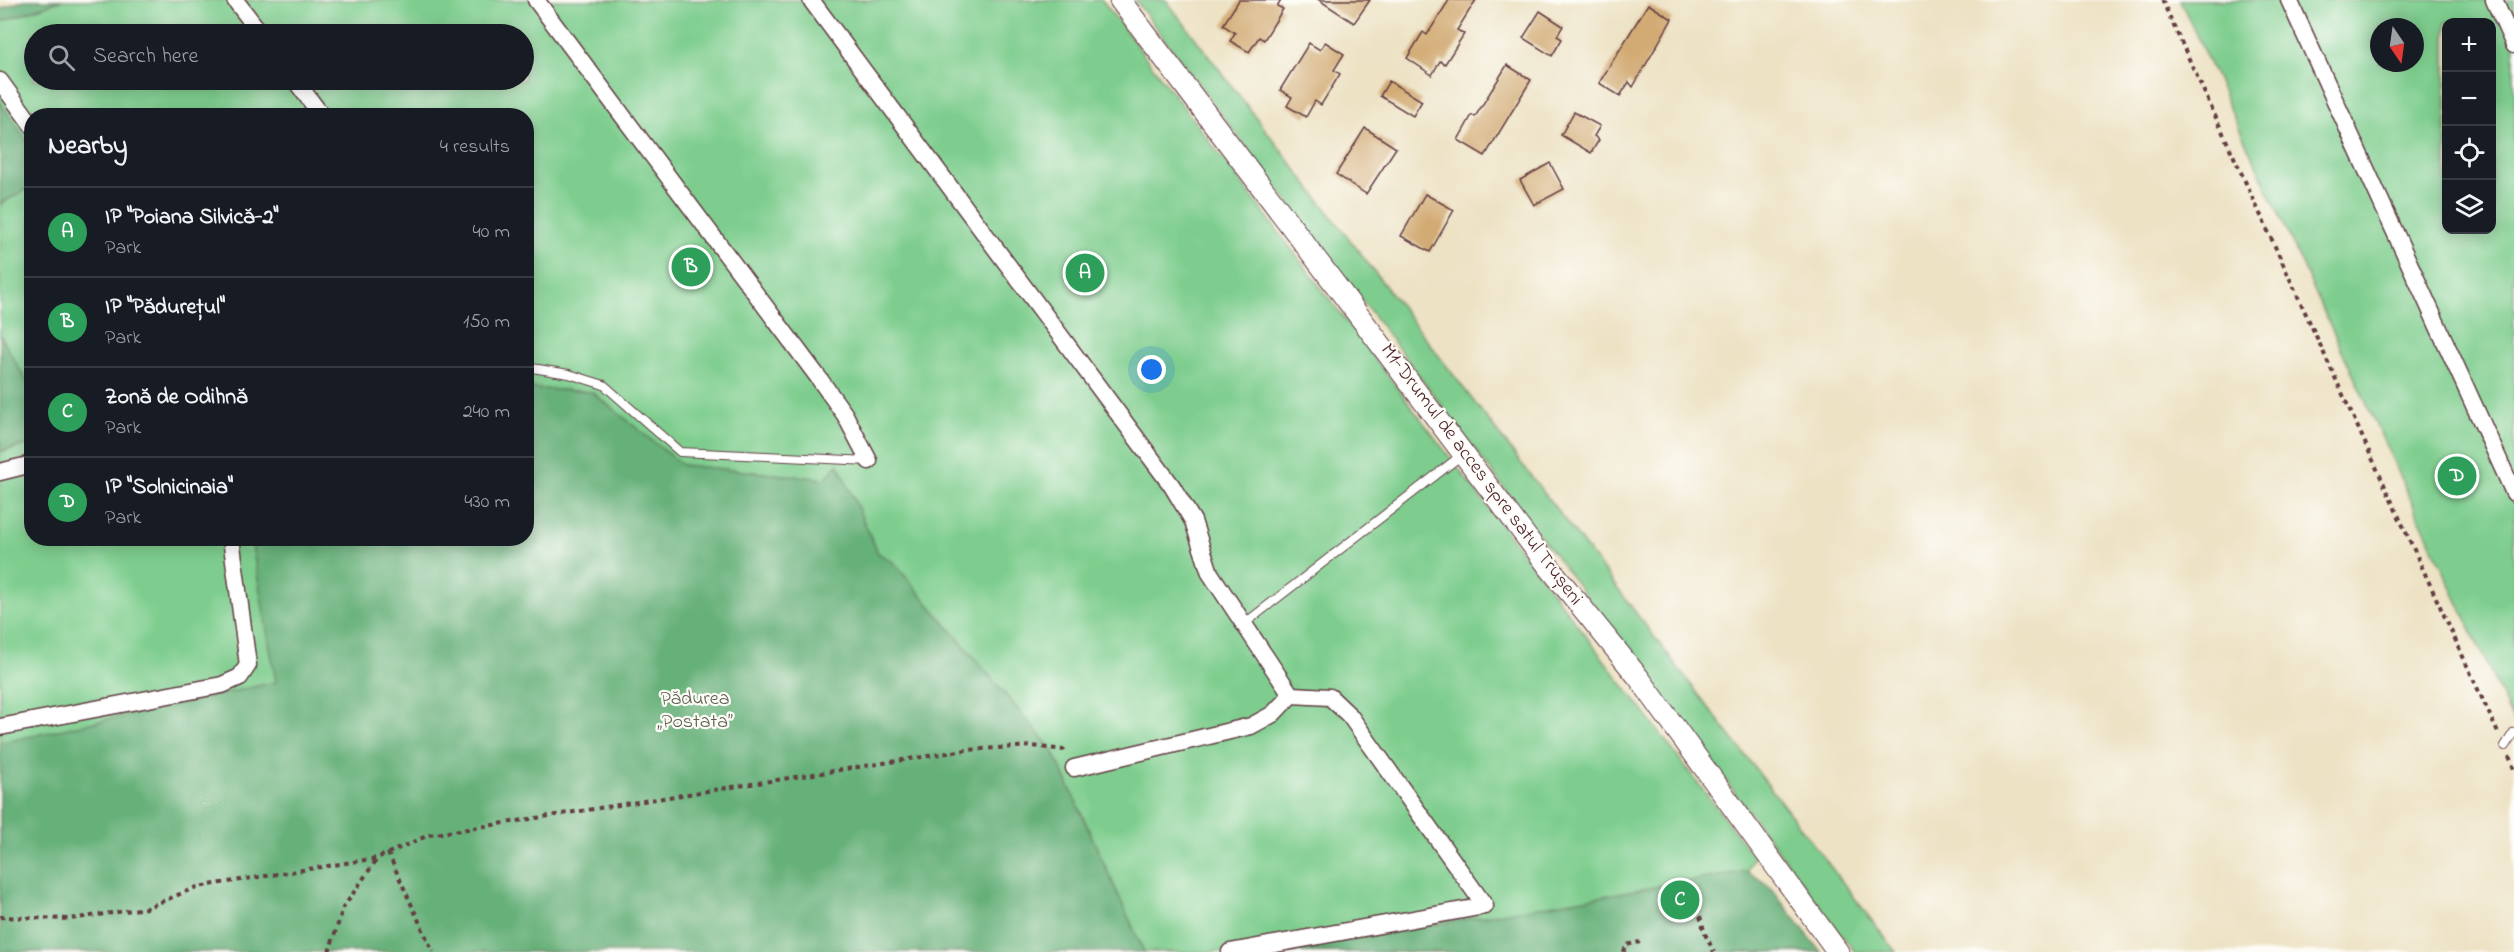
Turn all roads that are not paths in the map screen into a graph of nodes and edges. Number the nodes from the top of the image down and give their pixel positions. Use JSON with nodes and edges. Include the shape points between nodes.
{"nodes":[{"id":1,"x":235,"y":0,"type":"edge"},
{"id":2,"x":536,"y":0,"type":"edge"},
{"id":3,"x":811,"y":0,"type":"edge"},
{"id":4,"x":1120,"y":0,"type":"edge"},
{"id":5,"x":2289,"y":0,"type":"edge"},
{"id":6,"x":2494,"y":0,"type":"edge"},
{"id":7,"x":253,"y":24,"type":"edge"},
{"id":8,"x":2514,"y":45,"type":"edge"},
{"id":9,"x":0,"y":81,"type":"edge"},
{"id":10,"x":302,"y":90,"type":"edge"},
{"id":11,"x":315,"y":108,"type":"edge"},
{"id":12,"x":24,"y":114,"type":"edge"},
{"id":13,"x":534,"y":368,"type":"edge"},
{"id":14,"x":1464,"y":453,"type":"junction"},
{"id":15,"x":869,"y":461,"type":"joint"},
{"id":16,"x":24,"y":466,"type":"edge"},
{"id":17,"x":0,"y":472,"type":"edge"},
{"id":18,"x":2514,"y":493,"type":"edge"},
{"id":19,"x":232,"y":546,"type":"edge"},
{"id":20,"x":1244,"y":624,"type":"junction"},
{"id":21,"x":1291,"y":695,"type":"junction"},
{"id":22,"x":0,"y":727,"type":"edge"},
{"id":23,"x":2514,"y":732,"type":"edge"},
{"id":24,"x":2505,"y":747,"type":"road end"},
{"id":25,"x":1074,"y":768,"type":"road end"},
{"id":26,"x":1230,"y":952,"type":"edge"},
{"id":27,"x":1838,"y":952,"type":"edge"}],
"edges":[{"from":1,"to":7,"type":"street"},
{"from":2,"to":15,"type":"street","via":[[818,376],[845,415]]},
{"from":3,"to":20,"type":"street","via":[[1172,486],[1193,521],[1210,573]]},
{"from":4,"to":14,"type":"street","name":"M1-Drumul de acces spre satul Trușeni"},
{"from":5,"to":18,"type":"street"},
{"from":6,"to":8,"type":"street"},
{"from":9,"to":12,"type":"street"},
{"from":10,"to":11,"type":"street"},
{"from":13,"to":15,"type":"lane","via":[[604,385],[680,452]]},
{"from":14,"to":20,"type":"lane"},
{"from":14,"to":27,"type":"street","name":"M1-Drumul de acces spre satul Trușeni","via":[[1639,678]]},
{"from":16,"to":17,"type":"street"},
{"from":19,"to":22,"type":"street","via":[[248,665],[240,677],[222,685]]},
{"from":20,"to":21,"type":"street"},
{"from":21,"to":25,"type":"street","via":[[1273,714],[1251,726]]},
{"from":21,"to":26,"type":"street","via":[[1330,697],[1350,716],[1485,906]]},
{"from":23,"to":24,"type":"lane"}]}
